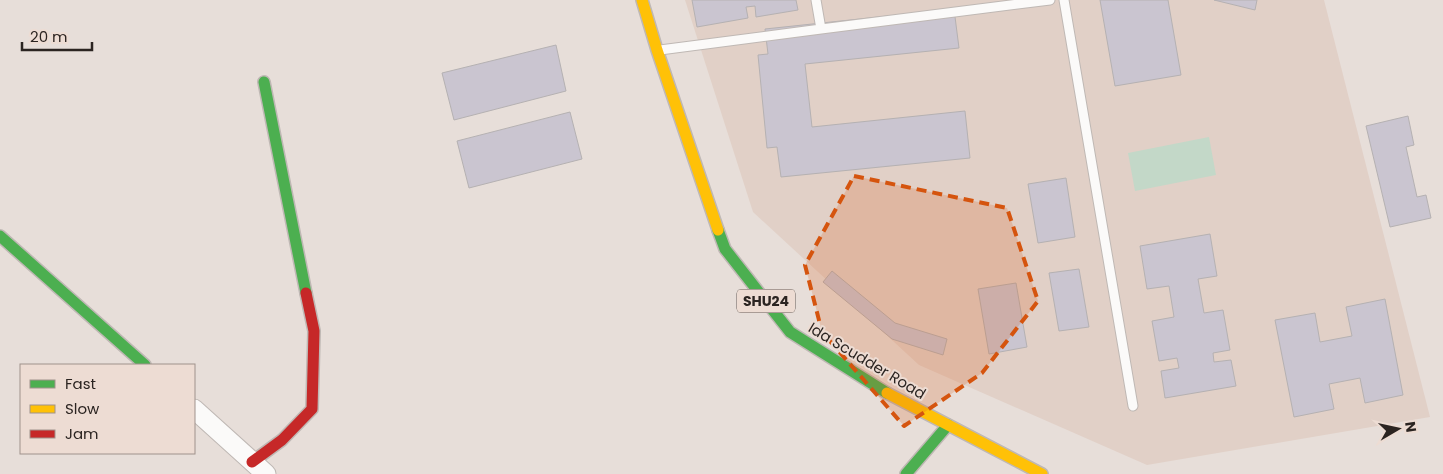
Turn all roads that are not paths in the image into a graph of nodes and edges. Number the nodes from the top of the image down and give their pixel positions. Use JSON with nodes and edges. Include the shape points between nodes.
{"nodes":[{"id":1,"x":642,"y":0,"type":"edge"},
{"id":2,"x":816,"y":0,"type":"edge"},
{"id":3,"x":1050,"y":0,"type":"edge"},
{"id":4,"x":1064,"y":0,"type":"edge"},
{"id":5,"x":821,"y":29,"type":"junction"},
{"id":6,"x":657,"y":50,"type":"junction"},
{"id":7,"x":264,"y":82,"type":"dead end"},
{"id":8,"x":0,"y":236,"type":"edge"},
{"id":9,"x":143,"y":364,"type":"edge"},
{"id":10,"x":1133,"y":406,"type":"dead end"},
{"id":11,"x":195,"y":410,"type":"edge"},
{"id":12,"x":948,"y":425,"type":"junction"},
{"id":13,"x":252,"y":462,"type":"junction"},
{"id":14,"x":266,"y":474,"type":"edge"},
{"id":15,"x":906,"y":474,"type":"edge"},
{"id":16,"x":1042,"y":474,"type":"edge"}],
"edges":[{"from":1,"to":6,"type":"street","name":"Ida Scudder Road","number":"SHU24"},
{"from":2,"to":5,"type":"lane"},
{"from":3,"to":5,"type":"lane"},
{"from":4,"to":10,"type":"lane"},
{"from":5,"to":6,"type":"lane"},
{"from":6,"to":12,"type":"street","name":"Ida Scudder Road","number":"SHU24","via":[[725,249],[790,332],[885,392]]},
{"from":7,"to":13,"type":"street","via":[[314,331],[312,409],[282,440]]},
{"from":8,"to":9,"type":"street"},
{"from":11,"to":13,"type":"street"},
{"from":12,"to":15,"type":"street"},
{"from":12,"to":16,"type":"street","name":"Ida Scudder Road","number":"SHU24"},
{"from":13,"to":14,"type":"street"}]}
